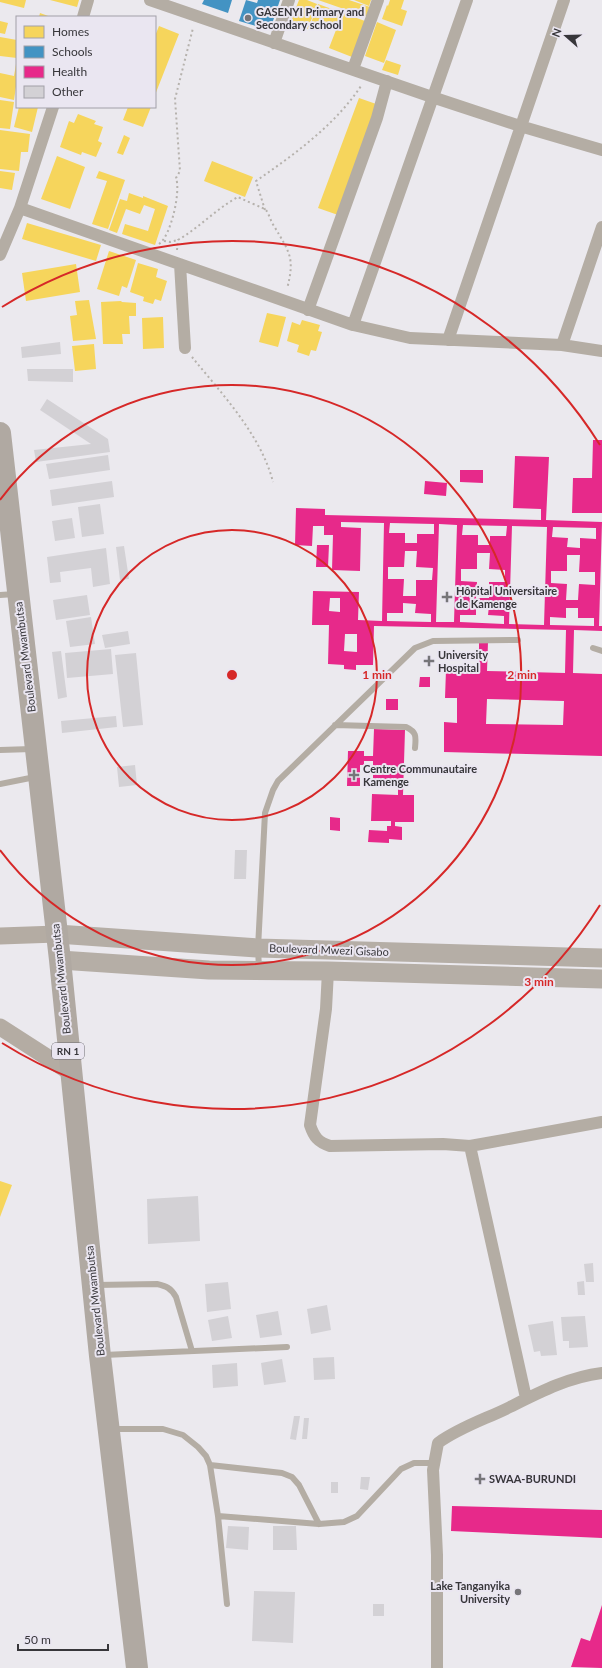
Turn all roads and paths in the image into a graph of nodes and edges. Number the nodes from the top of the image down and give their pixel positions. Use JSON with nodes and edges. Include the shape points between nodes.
{"nodes":[{"id":1,"x":88,"y":0,"type":"edge"},
{"id":2,"x":150,"y":0,"type":"edge"},
{"id":3,"x":289,"y":0,"type":"edge"},
{"id":4,"x":378,"y":0,"type":"edge"},
{"id":5,"x":467,"y":0,"type":"edge"},
{"id":6,"x":564,"y":0,"type":"edge"},
{"id":7,"x":83,"y":16,"type":"edge"},
{"id":8,"x":196,"y":17,"type":"junction"},
{"id":9,"x":274,"y":43,"type":"junction"},
{"id":10,"x":353,"y":69,"type":"junction"},
{"id":11,"x":369,"y":74,"type":"junction"},
{"id":12,"x":387,"y":81,"type":"junction"},
{"id":13,"x":432,"y":97,"type":"junction"},
{"id":14,"x":53,"y":108,"type":"edge"},
{"id":15,"x":520,"y":126,"type":"junction"},
{"id":16,"x":602,"y":150,"type":"edge"},
{"id":17,"x":20,"y":208,"type":"junction"},
{"id":18,"x":265,"y":210,"type":"junction"},
{"id":19,"x":602,"y":227,"type":"edge"},
{"id":20,"x":178,"y":240,"type":"junction"},
{"id":21,"x":164,"y":241,"type":"junction"},
{"id":22,"x":599,"y":243,"type":"edge"},
{"id":23,"x":150,"y":254,"type":"junction"},
{"id":24,"x":0,"y":255,"type":"edge"},
{"id":25,"x":178,"y":264,"type":"junction"},
{"id":26,"x":284,"y":301,"type":"junction"},
{"id":27,"x":308,"y":310,"type":"junction"},
{"id":28,"x":353,"y":325,"type":"junction"},
{"id":29,"x":448,"y":340,"type":"junction"},
{"id":30,"x":562,"y":345,"type":"junction"},
{"id":31,"x":185,"y":348,"type":"joint"},
{"id":32,"x":602,"y":351,"type":"edge"},
{"id":33,"x":0,"y":433,"type":"edge"},
{"id":34,"x":273,"y":482,"type":"dead end"},
{"id":35,"x":8,"y":594,"type":"edge"},
{"id":36,"x":518,"y":640,"type":"dead end"},
{"id":37,"x":593,"y":648,"type":"dead end"},
{"id":38,"x":602,"y":651,"type":"edge"},
{"id":39,"x":335,"y":725,"type":"junction"},
{"id":40,"x":415,"y":748,"type":"dead end"},
{"id":41,"x":36,"y":749,"type":"junction"},
{"id":42,"x":0,"y":750,"type":"edge"},
{"id":43,"x":39,"y":776,"type":"junction"},
{"id":44,"x":0,"y":784,"type":"edge"},
{"id":45,"x":57,"y":934,"type":"junction"},
{"id":46,"x":0,"y":936,"type":"edge"},
{"id":47,"x":258,"y":948,"type":"junction"},
{"id":48,"x":561,"y":957,"type":"junction"},
{"id":49,"x":602,"y":958,"type":"edge"},
{"id":50,"x":60,"y":960,"type":"junction"},
{"id":51,"x":328,"y":970,"type":"junction"},
{"id":52,"x":260,"y":971,"type":"junction"},
{"id":53,"x":561,"y":978,"type":"junction"},
{"id":54,"x":602,"y":979,"type":"edge"},
{"id":55,"x":0,"y":1027,"type":"edge"},
{"id":56,"x":70,"y":1072,"type":"junction"},
{"id":57,"x":602,"y":1122,"type":"edge"},
{"id":58,"x":470,"y":1146,"type":"junction"},
{"id":59,"x":93,"y":1285,"type":"junction"},
{"id":60,"x":287,"y":1346,"type":"dead end"},
{"id":61,"x":192,"y":1351,"type":"junction"},
{"id":62,"x":100,"y":1356,"type":"junction"},
{"id":63,"x":602,"y":1373,"type":"edge"},
{"id":64,"x":526,"y":1398,"type":"junction"},
{"id":65,"x":109,"y":1429,"type":"junction"},
{"id":66,"x":434,"y":1463,"type":"junction"},
{"id":67,"x":210,"y":1465,"type":"junction"},
{"id":68,"x":218,"y":1516,"type":"junction"},
{"id":69,"x":319,"y":1524,"type":"junction"},
{"id":70,"x":227,"y":1604,"type":"dead end"},
{"id":71,"x":137,"y":1668,"type":"edge"},
{"id":72,"x":437,"y":1668,"type":"edge"}],
"edges":[{"from":1,"to":7,"type":"street"},
{"from":2,"to":8,"type":"street"},
{"from":3,"to":9,"type":"street"},
{"from":4,"to":10,"type":"street"},
{"from":5,"to":13,"type":"street"},
{"from":6,"to":15,"type":"street"},
{"from":8,"to":9,"type":"street"},
{"from":8,"to":21,"type":"path","via":[[175,99],[180,171],[176,178],[179,185]]},
{"from":9,"to":10,"type":"street"},
{"from":10,"to":11,"type":"street"},
{"from":11,"to":12,"type":"street"},
{"from":11,"to":18,"type":"path","via":[[331,122],[298,151],[256,181]]},
{"from":12,"to":13,"type":"street"},
{"from":12,"to":27,"type":"street","via":[[377,118]]},
{"from":13,"to":15,"type":"street"},
{"from":13,"to":28,"type":"street"},
{"from":14,"to":17,"type":"street"},
{"from":15,"to":16,"type":"street"},
{"from":15,"to":29,"type":"street"},
{"from":17,"to":23,"type":"street"},
{"from":17,"to":24,"type":"street"},
{"from":18,"to":20,"type":"path","via":[[238,197],[224,204],[196,229]]},
{"from":18,"to":26,"type":"path","via":[[290,253],[292,269]]},
{"from":19,"to":22,"type":"street"},
{"from":20,"to":21,"type":"path"},
{"from":20,"to":25,"type":"path"},
{"from":21,"to":23,"type":"path"},
{"from":22,"to":30,"type":"street"},
{"from":23,"to":25,"type":"street"},
{"from":25,"to":26,"type":"street"},
{"from":25,"to":31,"type":"street"},
{"from":26,"to":27,"type":"street"},
{"from":27,"to":28,"type":"street"},
{"from":28,"to":29,"type":"street","via":[[410,338]]},
{"from":29,"to":30,"type":"street"},
{"from":30,"to":32,"type":"street"},
{"from":31,"to":34,"type":"path","via":[[238,413],[269,466]]},
{"from":33,"to":35,"type":"highway","name":"Boulevard Mwambutsa","number":"RN 1"},
{"from":35,"to":41,"type":"highway","name":"Boulevard Mwambutsa","number":"RN 1"},
{"from":36,"to":39,"type":"lane","via":[[424,643],[415,648]]},
{"from":37,"to":38,"type":"lane"},
{"from":39,"to":40,"type":"lane","via":[[406,727],[416,736]]},
{"from":39,"to":47,"type":"lane","via":[[278,781],[269,800],[266,813]]},
{"from":41,"to":42,"type":"lane"},
{"from":41,"to":43,"type":"highway","name":"Boulevard Mwambutsa","number":"RN 1"},
{"from":43,"to":44,"type":"lane"},
{"from":43,"to":45,"type":"highway","name":"Boulevard Mwambutsa","number":"RN 1"},
{"from":45,"to":46,"type":"street"},
{"from":45,"to":47,"type":"main road","name":"Boulevard Mwezi Gisabo"},
{"from":45,"to":50,"type":"highway","name":"Boulevard Mwambutsa","number":"RN 1"},
{"from":47,"to":48,"type":"main road","name":"Boulevard Mwezi Gisabo"},
{"from":47,"to":52,"type":"lane"},
{"from":48,"to":49,"type":"main road","name":"Boulevard Mwezi Gisabo"},
{"from":48,"to":53,"type":"main road"},
{"from":50,"to":52,"type":"main road","name":"Boulevard Mwezi Gisabo"},
{"from":50,"to":56,"type":"highway","name":"Boulevard Mwambutsa","number":"RN 1"},
{"from":51,"to":52,"type":"main road","name":"Boulevard Mwezi Gisabo"},
{"from":51,"to":53,"type":"main road","name":"Boulevard Mwezi Gisabo"},
{"from":51,"to":58,"type":"street","via":[[326,1009],[310,1125],[313,1135],[320,1143],[330,1146]]},
{"from":53,"to":54,"type":"main road","name":"Boulevard Mwezi Gisabo"},
{"from":55,"to":56,"type":"street"},
{"from":56,"to":59,"type":"highway","name":"Boulevard Mwambutsa","number":"RN 1"},
{"from":57,"to":58,"type":"street"},
{"from":58,"to":64,"type":"street"},
{"from":59,"to":61,"type":"lane","via":[[156,1284],[172,1290]]},
{"from":59,"to":62,"type":"highway","name":"Boulevard Mwambutsa","number":"RN 1"},
{"from":60,"to":61,"type":"lane"},
{"from":61,"to":62,"type":"lane"},
{"from":62,"to":65,"type":"highway","name":"Boulevard Mwambutsa","number":"RN 1"},
{"from":63,"to":64,"type":"street","via":[[583,1375]]},
{"from":64,"to":66,"type":"street","via":[[450,1434],[438,1443]]},
{"from":65,"to":67,"type":"lane","via":[[163,1429],[183,1435],[198,1447]]},
{"from":65,"to":71,"type":"highway","name":"Boulevard Mwambutsa","number":"RN 1"},
{"from":66,"to":69,"type":"lane","via":[[414,1463],[401,1469],[357,1516],[344,1522]]},
{"from":66,"to":72,"type":"street"},
{"from":67,"to":68,"type":"lane"},
{"from":67,"to":69,"type":"lane","via":[[282,1473],[292,1477],[299,1485]]},
{"from":68,"to":69,"type":"lane"},
{"from":68,"to":70,"type":"lane"}]}
